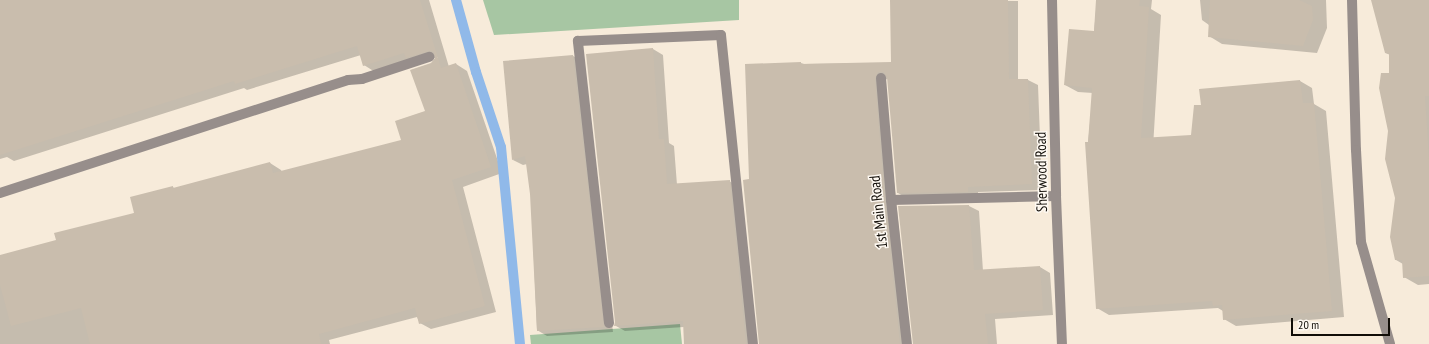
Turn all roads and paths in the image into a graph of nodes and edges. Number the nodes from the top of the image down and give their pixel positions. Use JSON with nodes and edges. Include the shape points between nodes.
{"nodes":[{"id":1,"x":1052,"y":0,"type":"edge"},
{"id":2,"x":1352,"y":0,"type":"edge"},
{"id":3,"x":429,"y":57,"type":"dead end"},
{"id":4,"x":881,"y":78,"type":"dead end"},
{"id":5,"x":0,"y":193,"type":"edge"},
{"id":6,"x":1056,"y":196,"type":"junction"},
{"id":7,"x":891,"y":200,"type":"junction"},
{"id":8,"x":610,"y":323,"type":"dead end"},
{"id":9,"x":753,"y":344,"type":"edge"},
{"id":10,"x":907,"y":344,"type":"edge"},
{"id":11,"x":1062,"y":344,"type":"edge"},
{"id":12,"x":1390,"y":344,"type":"edge"}],
"edges":[{"from":1,"to":6,"type":"street","name":"Sherwood Road"},
{"from":2,"to":12,"type":"street","via":[[1361,242]]},
{"from":3,"to":5,"type":"street","via":[[362,79],[348,80]]},
{"from":4,"to":7,"type":"street","name":"1st Main Road"},
{"from":6,"to":7,"type":"street"},
{"from":6,"to":11,"type":"street","name":"Sherwood Road"},
{"from":7,"to":10,"type":"street","name":"1st Main Road"},
{"from":8,"to":9,"type":"street","via":[[578,41],[721,35]]}]}
